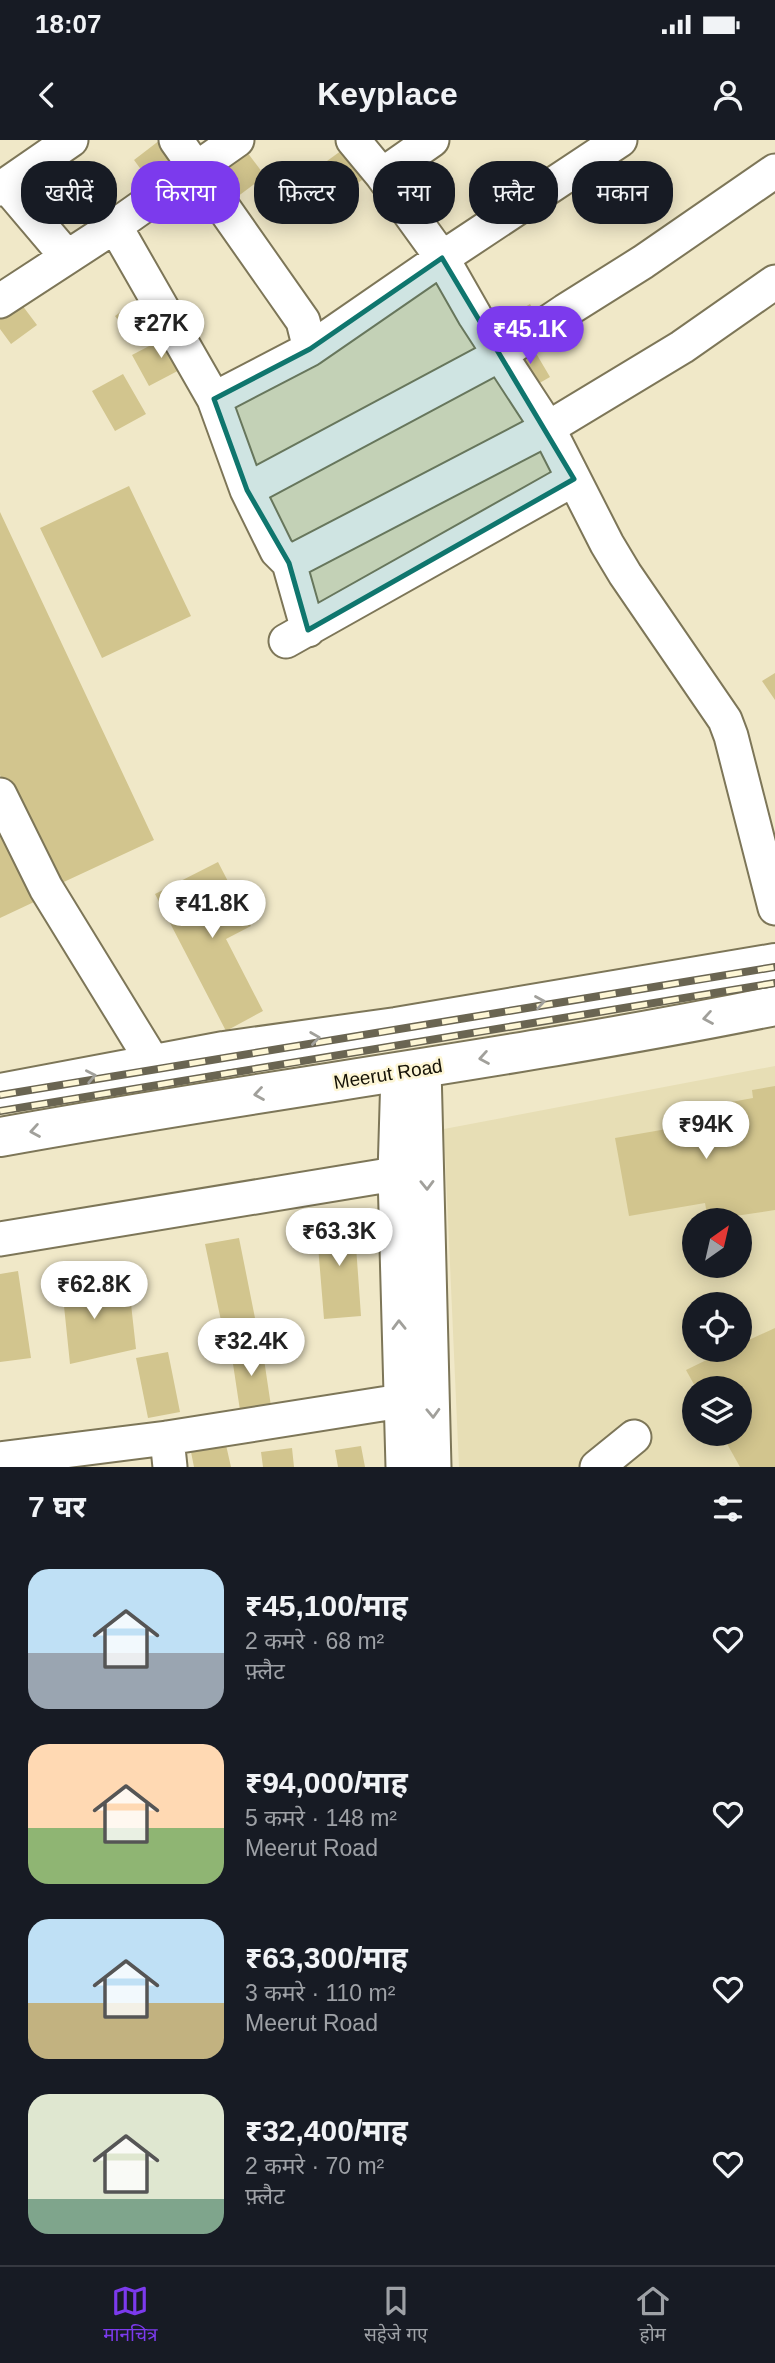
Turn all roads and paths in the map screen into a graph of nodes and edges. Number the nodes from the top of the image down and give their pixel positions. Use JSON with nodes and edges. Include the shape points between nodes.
{"nodes":[{"id":1,"x":71,"y":140,"type":"edge"},
{"id":2,"x":176,"y":140,"type":"edge"},
{"id":3,"x":237,"y":140,"type":"edge"},
{"id":4,"x":353,"y":140,"type":"edge"},
{"id":5,"x":432,"y":140,"type":"edge"},
{"id":6,"x":620,"y":140,"type":"edge"},
{"id":7,"x":192,"y":161,"type":"edge"},
{"id":8,"x":205,"y":161,"type":"edge"},
{"id":9,"x":402,"y":161,"type":"edge"},
{"id":10,"x":373,"y":164,"type":"edge"},
{"id":11,"x":775,"y":171,"type":"edge"},
{"id":12,"x":3,"y":187,"type":"edge"},
{"id":13,"x":131,"y":214,"type":"edge"},
{"id":14,"x":236,"y":224,"type":"edge"},
{"id":15,"x":417,"y":224,"type":"edge"},
{"id":16,"x":115,"y":226,"type":"junction"},
{"id":17,"x":67,"y":257,"type":"junction"},
{"id":18,"x":442,"y":258,"type":"junction"},
{"id":19,"x":775,"y":282,"type":"edge"},
{"id":20,"x":0,"y":300,"type":"edge"},
{"id":21,"x":310,"y":349,"type":"junction"},
{"id":22,"x":501,"y":354,"type":"junction"},
{"id":23,"x":214,"y":399,"type":"junction"},
{"id":24,"x":548,"y":428,"type":"junction"},
{"id":25,"x":574,"y":479,"type":"junction"},
{"id":26,"x":247,"y":490,"type":"junction"},
{"id":27,"x":289,"y":563,"type":"junction"},
{"id":28,"x":0,"y":795,"type":"edge"},
{"id":29,"x":775,"y":908,"type":"edge"},
{"id":30,"x":775,"y":963,"type":"edge"},
{"id":31,"x":775,"y":1006,"type":"edge"},
{"id":32,"x":410,"y":1024,"type":"junction"},
{"id":33,"x":154,"y":1064,"type":"junction"},
{"id":34,"x":411,"y":1070,"type":"junction"},
{"id":35,"x":0,"y":1093,"type":"edge"},
{"id":36,"x":0,"y":1137,"type":"edge"},
{"id":37,"x":411,"y":1140,"type":"junction"},
{"id":38,"x":396,"y":1174,"type":"junction"},
{"id":39,"x":0,"y":1239,"type":"edge"},
{"id":40,"x":401,"y":1401,"type":"junction"},
{"id":41,"x":634,"y":1437,"type":"dead end"},
{"id":42,"x":168,"y":1452,"type":"edge"},
{"id":43,"x":0,"y":1459,"type":"edge"},
{"id":44,"x":403,"y":1467,"type":"edge"},
{"id":45,"x":434,"y":1467,"type":"edge"},
{"id":46,"x":597,"y":1467,"type":"edge"}],
"edges":[{"from":1,"to":12,"type":"street"},
{"from":2,"to":7,"type":"street"},
{"from":3,"to":8,"type":"street"},
{"from":4,"to":10,"type":"street"},
{"from":5,"to":9,"type":"street"},
{"from":6,"to":18,"type":"street"},
{"from":11,"to":22,"type":"street"},
{"from":12,"to":17,"type":"street"},
{"from":13,"to":16,"type":"street"},
{"from":14,"to":21,"type":"street","via":[[303,321]]},
{"from":15,"to":18,"type":"street"},
{"from":16,"to":17,"type":"street"},
{"from":16,"to":23,"type":"street"},
{"from":17,"to":20,"type":"street"},
{"from":18,"to":21,"type":"street"},
{"from":18,"to":22,"type":"street"},
{"from":19,"to":24,"type":"street","via":[[682,347]]},
{"from":21,"to":23,"type":"street"},
{"from":22,"to":24,"type":"street"},
{"from":22,"to":26,"type":"street"},
{"from":23,"to":26,"type":"street"},
{"from":24,"to":25,"type":"street"},
{"from":24,"to":27,"type":"street"},
{"from":25,"to":27,"type":"street","via":[[297,635]]},
{"from":25,"to":29,"type":"street","via":[[625,574],[725,720]]},
{"from":26,"to":27,"type":"street","via":[[277,551]]},
{"from":28,"to":33,"type":"street","via":[[46,888]]},
{"from":32,"to":30,"type":"main road","one_way":true},
{"from":31,"to":34,"type":"main road","name":"Meerut Road","one_way":true},
{"from":33,"to":32,"type":"main road","one_way":true},
{"from":32,"to":34,"type":"main road"},
{"from":35,"to":33,"type":"main road","one_way":true},
{"from":34,"to":36,"type":"main road","name":"Meerut Road","one_way":true},
{"from":34,"to":37,"type":"street"},
{"from":37,"to":38,"type":"street"},
{"from":37,"to":45,"type":"street","one_way":true},
{"from":38,"to":39,"type":"street"},
{"from":40,"to":38,"type":"street","one_way":true},
{"from":40,"to":42,"type":"street"},
{"from":40,"to":44,"type":"street"},
{"from":41,"to":46,"type":"street"},
{"from":42,"to":43,"type":"street"}]}
